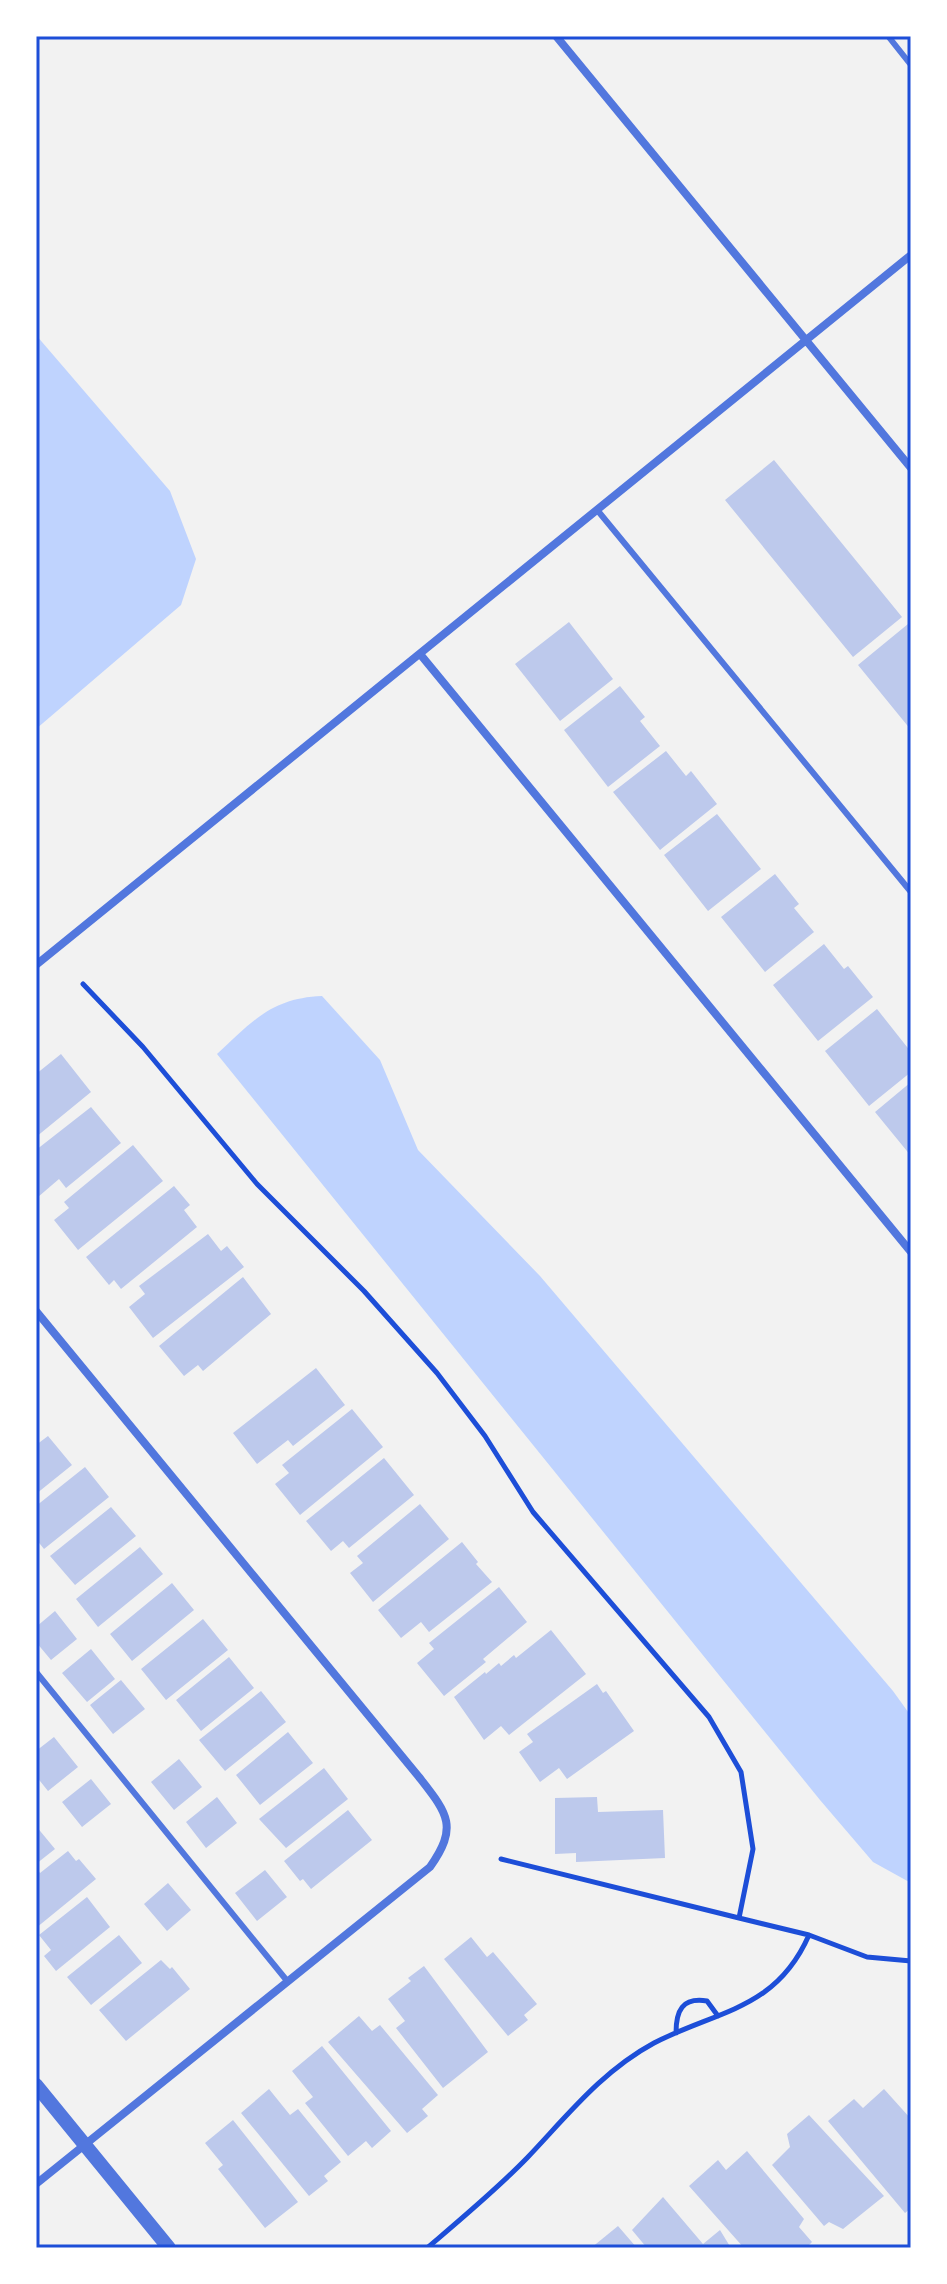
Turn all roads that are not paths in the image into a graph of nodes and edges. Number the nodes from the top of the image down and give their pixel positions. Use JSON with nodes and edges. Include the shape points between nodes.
{"nodes":[{"id":1,"x":556,"y":36,"type":"edge"},
{"id":2,"x":888,"y":36,"type":"edge"},
{"id":3,"x":911,"y":65,"type":"edge"},
{"id":4,"x":911,"y":255,"type":"edge"},
{"id":5,"x":805,"y":340,"type":"junction"},
{"id":6,"x":911,"y":468,"type":"edge"},
{"id":7,"x":598,"y":511,"type":"junction"},
{"id":8,"x":420,"y":654,"type":"junction"},
{"id":9,"x":911,"y":892,"type":"edge"},
{"id":10,"x":36,"y":965,"type":"edge"},
{"id":11,"x":911,"y":1252,"type":"edge"},
{"id":12,"x":36,"y":1311,"type":"edge"},
{"id":13,"x":36,"y":1672,"type":"edge"},
{"id":14,"x":288,"y":1982,"type":"junction"},
{"id":15,"x":36,"y":2085,"type":"edge"},
{"id":16,"x":85,"y":2144,"type":"junction"},
{"id":17,"x":36,"y":2184,"type":"edge"},
{"id":18,"x":169,"y":2248,"type":"edge"}],
"edges":[{"from":1,"to":5,"type":"street"},
{"from":2,"to":3,"type":"lane"},
{"from":4,"to":5,"type":"street"},
{"from":5,"to":6,"type":"street"},
{"from":5,"to":7,"type":"street"},
{"from":7,"to":8,"type":"street"},
{"from":7,"to":9,"type":"lane"},
{"from":8,"to":10,"type":"street"},
{"from":8,"to":11,"type":"street"},
{"from":12,"to":14,"type":"street","via":[[419,1777],[444,1815],[444,1847],[430,1867]]},
{"from":13,"to":14,"type":"lane"},
{"from":14,"to":16,"type":"street"},
{"from":15,"to":16,"type":"street"},
{"from":16,"to":17,"type":"street"},
{"from":16,"to":18,"type":"street"}]}
